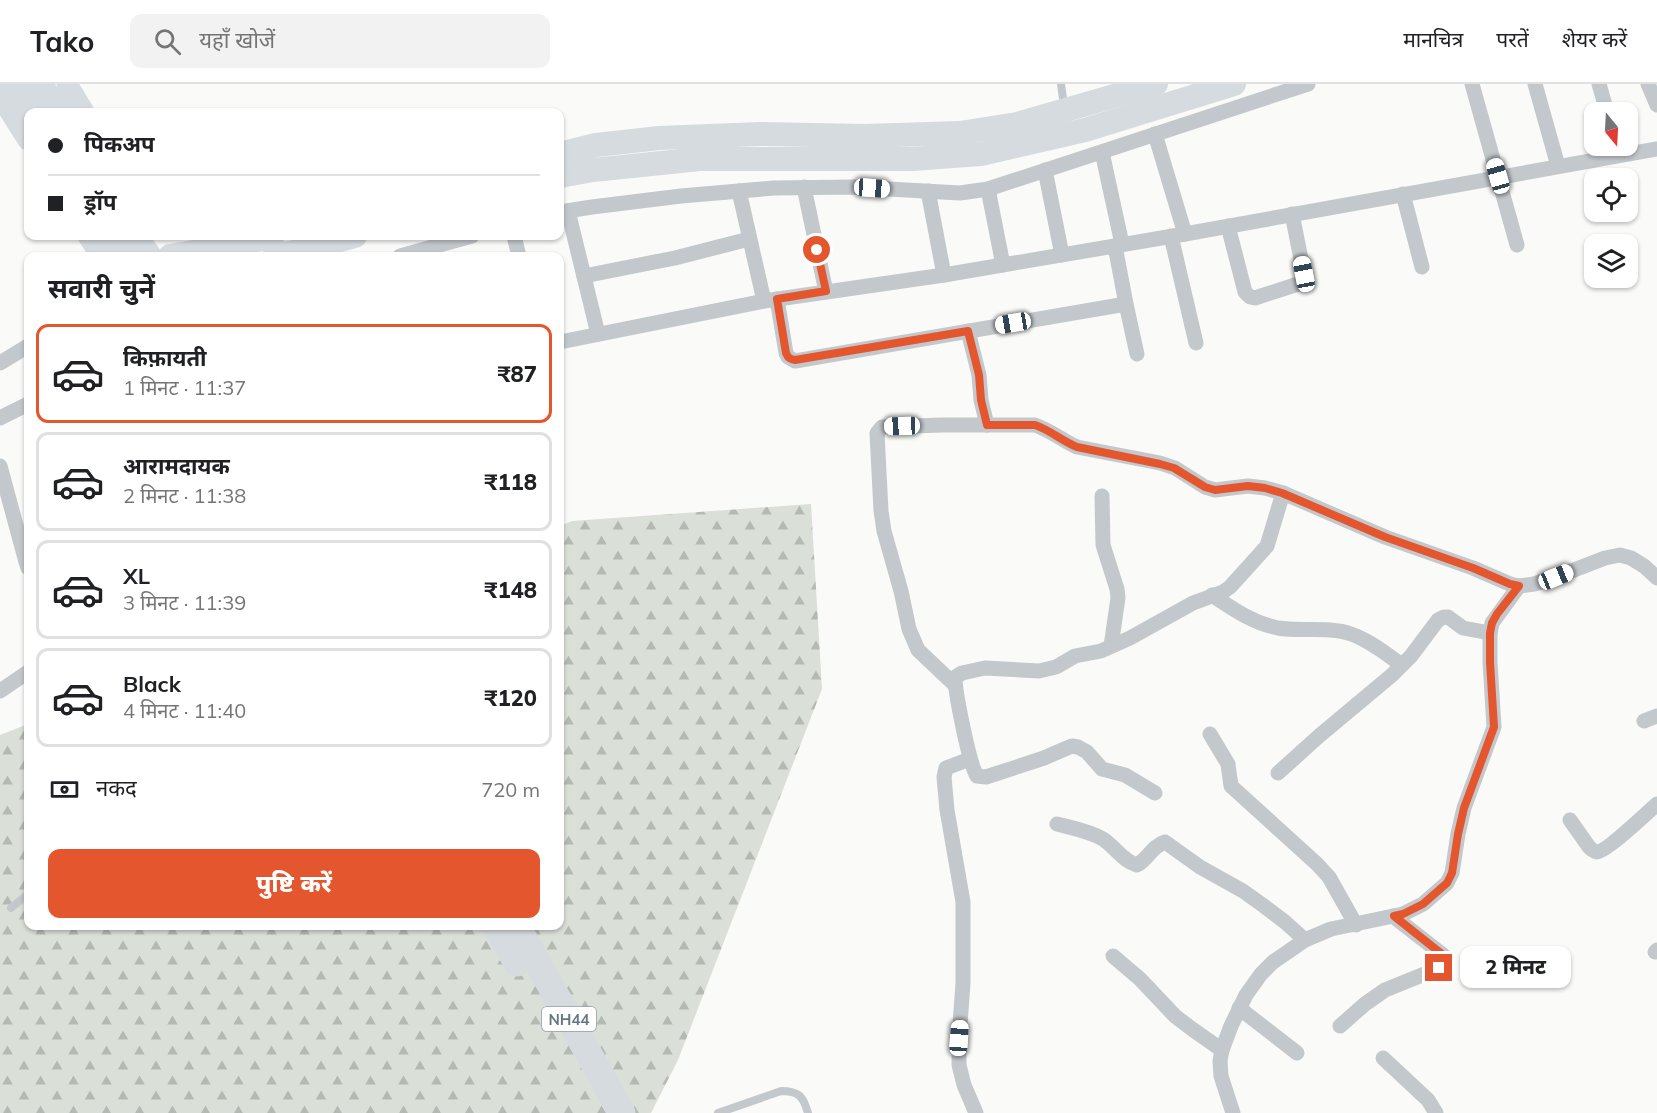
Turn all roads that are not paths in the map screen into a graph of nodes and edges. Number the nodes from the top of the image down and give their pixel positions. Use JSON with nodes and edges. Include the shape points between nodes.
{"nodes":[{"id":1,"x":12,"y":84,"type":"edge"},
{"id":2,"x":39,"y":84,"type":"edge"},
{"id":3,"x":67,"y":84,"type":"edge"},
{"id":4,"x":1061,"y":84,"type":"edge"},
{"id":5,"x":1156,"y":84,"type":"edge"},
{"id":6,"x":1234,"y":84,"type":"edge"},
{"id":7,"x":1308,"y":84,"type":"edge"},
{"id":8,"x":1472,"y":84,"type":"edge"},
{"id":9,"x":1535,"y":84,"type":"edge"},
{"id":10,"x":1599,"y":84,"type":"edge"},
{"id":11,"x":1650,"y":85,"type":"edge"},
{"id":12,"x":0,"y":96,"type":"edge"},
{"id":13,"x":1604,"y":102,"type":"edge"},
{"id":14,"x":1657,"y":105,"type":"edge"},
{"id":15,"x":29,"y":108,"type":"edge"},
{"id":16,"x":54,"y":108,"type":"edge"},
{"id":17,"x":82,"y":108,"type":"edge"},
{"id":18,"x":1065,"y":111,"type":"junction"},
{"id":19,"x":24,"y":134,"type":"edge"},
{"id":20,"x":1155,"y":134,"type":"junction"},
{"id":21,"x":1657,"y":148,"type":"edge"},
{"id":22,"x":1638,"y":149,"type":"edge"},
{"id":23,"x":1102,"y":152,"type":"junction"},
{"id":24,"x":564,"y":153,"type":"edge"},
{"id":25,"x":1596,"y":156,"type":"edge"},
{"id":26,"x":1558,"y":166,"type":"junction"},
{"id":27,"x":1045,"y":170,"type":"junction"},
{"id":28,"x":564,"y":176,"type":"edge"},
{"id":29,"x":1498,"y":176,"type":"junction"},
{"id":30,"x":804,"y":187,"type":"junction"},
{"id":31,"x":988,"y":189,"type":"junction"},
{"id":32,"x":738,"y":191,"type":"junction"},
{"id":33,"x":928,"y":191,"type":"junction"},
{"id":34,"x":1403,"y":194,"type":"junction"},
{"id":35,"x":564,"y":212,"type":"edge"},
{"id":36,"x":1292,"y":214,"type":"junction"},
{"id":37,"x":1228,"y":226,"type":"junction"},
{"id":38,"x":1178,"y":235,"type":"junction"},
{"id":39,"x":749,"y":239,"type":"junction"},
{"id":40,"x":226,"y":240,"type":"edge"},
{"id":41,"x":256,"y":240,"type":"edge"},
{"id":42,"x":340,"y":240,"type":"edge"},
{"id":43,"x":457,"y":240,"type":"edge"},
{"id":44,"x":453,"y":241,"type":"junction"},
{"id":45,"x":240,"y":244,"type":"junction"},
{"id":46,"x":1118,"y":245,"type":"junction"},
{"id":47,"x":1517,"y":246,"type":"dead end"},
{"id":48,"x":193,"y":252,"type":"edge"},
{"id":49,"x":294,"y":252,"type":"edge"},
{"id":50,"x":414,"y":252,"type":"edge"},
{"id":51,"x":456,"y":252,"type":"edge"},
{"id":52,"x":1062,"y":255,"type":"junction"},
{"id":53,"x":1003,"y":265,"type":"junction"},
{"id":54,"x":1422,"y":267,"type":"dead end"},
{"id":55,"x":944,"y":275,"type":"junction"},
{"id":56,"x":584,"y":276,"type":"junction"},
{"id":57,"x":826,"y":291,"type":"junction"},
{"id":58,"x":771,"y":300,"type":"junction"},
{"id":59,"x":1126,"y":304,"type":"junction"},
{"id":60,"x":968,"y":331,"type":"junction"},
{"id":61,"x":598,"y":334,"type":"junction"},
{"id":62,"x":564,"y":341,"type":"edge"},
{"id":63,"x":1196,"y":343,"type":"dead end"},
{"id":64,"x":24,"y":348,"type":"edge"},
{"id":65,"x":1137,"y":354,"type":"dead end"},
{"id":66,"x":0,"y":363,"type":"edge"},
{"id":67,"x":24,"y":406,"type":"edge"},
{"id":68,"x":0,"y":418,"type":"edge"},
{"id":69,"x":986,"y":421,"type":"junction"},
{"id":70,"x":0,"y":466,"type":"edge"},
{"id":71,"x":1282,"y":493,"type":"junction"},
{"id":72,"x":1102,"y":496,"type":"dead end"},
{"id":73,"x":24,"y":555,"type":"edge"},
{"id":74,"x":1657,"y":578,"type":"edge"},
{"id":75,"x":1519,"y":586,"type":"junction"},
{"id":76,"x":1212,"y":595,"type":"junction"},
{"id":77,"x":1490,"y":633,"type":"junction"},
{"id":78,"x":1111,"y":646,"type":"junction"},
{"id":79,"x":1402,"y":665,"type":"junction"},
{"id":80,"x":24,"y":675,"type":"edge"},
{"id":81,"x":955,"y":685,"type":"junction"},
{"id":82,"x":0,"y":691,"type":"edge"},
{"id":83,"x":1210,"y":734,"type":"dead end"},
{"id":84,"x":970,"y":759,"type":"junction"},
{"id":85,"x":1278,"y":773,"type":"dead end"},
{"id":86,"x":1155,"y":793,"type":"dead end"},
{"id":87,"x":1657,"y":804,"type":"edge"},
{"id":88,"x":1570,"y":820,"type":"dead end"},
{"id":89,"x":1058,"y":824,"type":"dead end"},
{"id":90,"x":24,"y":897,"type":"edge"},
{"id":91,"x":11,"y":908,"type":"dead end"},
{"id":92,"x":1394,"y":916,"type":"junction"},
{"id":93,"x":1356,"y":925,"type":"junction"},
{"id":94,"x":498,"y":930,"type":"edge"},
{"id":95,"x":519,"y":930,"type":"edge"},
{"id":96,"x":1305,"y":940,"type":"junction"},
{"id":97,"x":1113,"y":956,"type":"dead end"},
{"id":98,"x":1239,"y":1008,"type":"junction"},
{"id":99,"x":1340,"y":1026,"type":"dead end"},
{"id":100,"x":1222,"y":1050,"type":"junction"},
{"id":101,"x":1296,"y":1053,"type":"dead end"},
{"id":102,"x":1383,"y":1058,"type":"dead end"},
{"id":103,"x":601,"y":1113,"type":"edge"},
{"id":104,"x":622,"y":1113,"type":"edge"},
{"id":105,"x":718,"y":1113,"type":"edge"},
{"id":106,"x":808,"y":1113,"type":"edge"},
{"id":107,"x":976,"y":1113,"type":"edge"},
{"id":108,"x":1233,"y":1113,"type":"edge"},
{"id":109,"x":1436,"y":1113,"type":"edge"}],
"edges":[{"from":1,"to":15,"type":"highway"},
{"from":2,"to":16,"type":"highway"},
{"from":3,"to":17,"type":"street"},
{"from":4,"to":18,"type":"lane"},
{"from":5,"to":18,"type":"main road"},
{"from":6,"to":28,"type":"main road","via":[[1085,130],[981,154],[912,159],[700,159]]},
{"from":7,"to":20,"type":"street"},
{"from":8,"to":29,"type":"street"},
{"from":9,"to":26,"type":"street"},
{"from":10,"to":13,"type":"street"},
{"from":11,"to":14,"type":"street"},
{"from":12,"to":19,"type":"street"},
{"from":18,"to":24,"type":"main road","via":[[990,130],[960,133],[659,138]]},
{"from":20,"to":23,"type":"street"},
{"from":20,"to":38,"type":"street"},
{"from":21,"to":22,"type":"street"},
{"from":23,"to":27,"type":"street"},
{"from":23,"to":46,"type":"street"},
{"from":25,"to":26,"type":"street"},
{"from":26,"to":29,"type":"street"},
{"from":27,"to":31,"type":"street"},
{"from":27,"to":52,"type":"street"},
{"from":29,"to":34,"type":"street"},
{"from":29,"to":47,"type":"street"},
{"from":30,"to":32,"type":"street"},
{"from":30,"to":33,"type":"street"},
{"from":30,"to":57,"type":"street"},
{"from":31,"to":33,"type":"street","via":[[960,193]]},
{"from":31,"to":53,"type":"street"},
{"from":32,"to":35,"type":"street"},
{"from":32,"to":39,"type":"street"},
{"from":33,"to":55,"type":"street"},
{"from":34,"to":36,"type":"street"},
{"from":34,"to":54,"type":"street"},
{"from":35,"to":56,"type":"street"},
{"from":36,"to":37,"type":"street"},
{"from":36,"to":37,"type":"street","via":[[1304,274],[1302,281],[1255,298],[1245,292]]},
{"from":37,"to":38,"type":"street"},
{"from":38,"to":46,"type":"street"},
{"from":38,"to":63,"type":"street"},
{"from":39,"to":56,"type":"street"},
{"from":39,"to":58,"type":"street"},
{"from":40,"to":45,"type":"highway"},
{"from":41,"to":45,"type":"main road"},
{"from":42,"to":49,"type":"main road"},
{"from":43,"to":44,"type":"street"},
{"from":44,"to":50,"type":"street"},
{"from":44,"to":51,"type":"street"},
{"from":45,"to":48,"type":"main road"},
{"from":46,"to":52,"type":"street"},
{"from":46,"to":59,"type":"street"},
{"from":52,"to":53,"type":"street"},
{"from":53,"to":55,"type":"street"},
{"from":55,"to":57,"type":"street"},
{"from":56,"to":61,"type":"street"},
{"from":57,"to":58,"type":"street"},
{"from":58,"to":60,"type":"street","via":[[786,353],[795,360]]},
{"from":58,"to":61,"type":"street"},
{"from":59,"to":60,"type":"street"},
{"from":59,"to":65,"type":"street"},
{"from":60,"to":69,"type":"street"},
{"from":61,"to":62,"type":"street"},
{"from":64,"to":66,"type":"street"},
{"from":67,"to":68,"type":"street"},
{"from":69,"to":71,"type":"street","via":[[1042,427],[1077,447],[1174,468],[1215,490],[1248,486]]},
{"from":69,"to":81,"type":"street","via":[[888,426],[877,433],[884,531],[909,629],[918,650]]},
{"from":70,"to":73,"type":"street"},
{"from":71,"to":75,"type":"street","via":[[1385,537]]},
{"from":71,"to":76,"type":"street","via":[[1267,546],[1230,587]]},
{"from":72,"to":78,"type":"street","via":[[1103,545],[1118,598]]},
{"from":74,"to":75,"type":"street","via":[[1644,566],[1620,555]]},
{"from":75,"to":77,"type":"street","via":[[1497,614]]},
{"from":76,"to":78,"type":"street"},
{"from":76,"to":79,"type":"street","via":[[1255,621],[1279,628],[1350,633]]},
{"from":77,"to":79,"type":"street","via":[[1463,628],[1441,618]]},
{"from":77,"to":92,"type":"street","via":[[1494,727],[1464,808],[1452,873],[1447,883],[1423,904]]},
{"from":78,"to":81,"type":"street","via":[[1075,656],[1046,670],[973,670],[957,676]]},
{"from":79,"to":85,"type":"street"},
{"from":80,"to":82,"type":"street"},
{"from":81,"to":84,"type":"street"},
{"from":83,"to":93,"type":"street","via":[[1228,764],[1231,786],[1317,864]]},
{"from":84,"to":86,"type":"street","via":[[977,776],[986,777],[1066,747],[1078,747],[1102,769],[1125,775]]},
{"from":84,"to":107,"type":"street","via":[[946,768],[944,777],[963,902],[959,1065]]},
{"from":87,"to":88,"type":"street","via":[[1597,852]]},
{"from":89,"to":96,"type":"street","via":[[1102,839],[1137,865],[1165,842],[1264,906]]},
{"from":90,"to":91,"type":"lane"},
{"from":92,"to":93,"type":"street"},
{"from":92,"to":99,"type":"street","via":[[1445,960],[1439,968],[1385,990]]},
{"from":93,"to":96,"type":"street","via":[[1331,929]]},
{"from":94,"to":103,"type":"highway","number":"NH44"},
{"from":95,"to":104,"type":"highway","number":"NH44"},
{"from":96,"to":98,"type":"street","via":[[1260,974]]},
{"from":97,"to":100,"type":"street","via":[[1175,1016]]},
{"from":98,"to":100,"type":"street"},
{"from":98,"to":101,"type":"street"},
{"from":100,"to":108,"type":"street","via":[[1221,1076]]},
{"from":102,"to":109,"type":"street","via":[[1428,1100]]},
{"from":105,"to":106,"type":"lane","via":[[791,1091],[799,1094]]}]}
